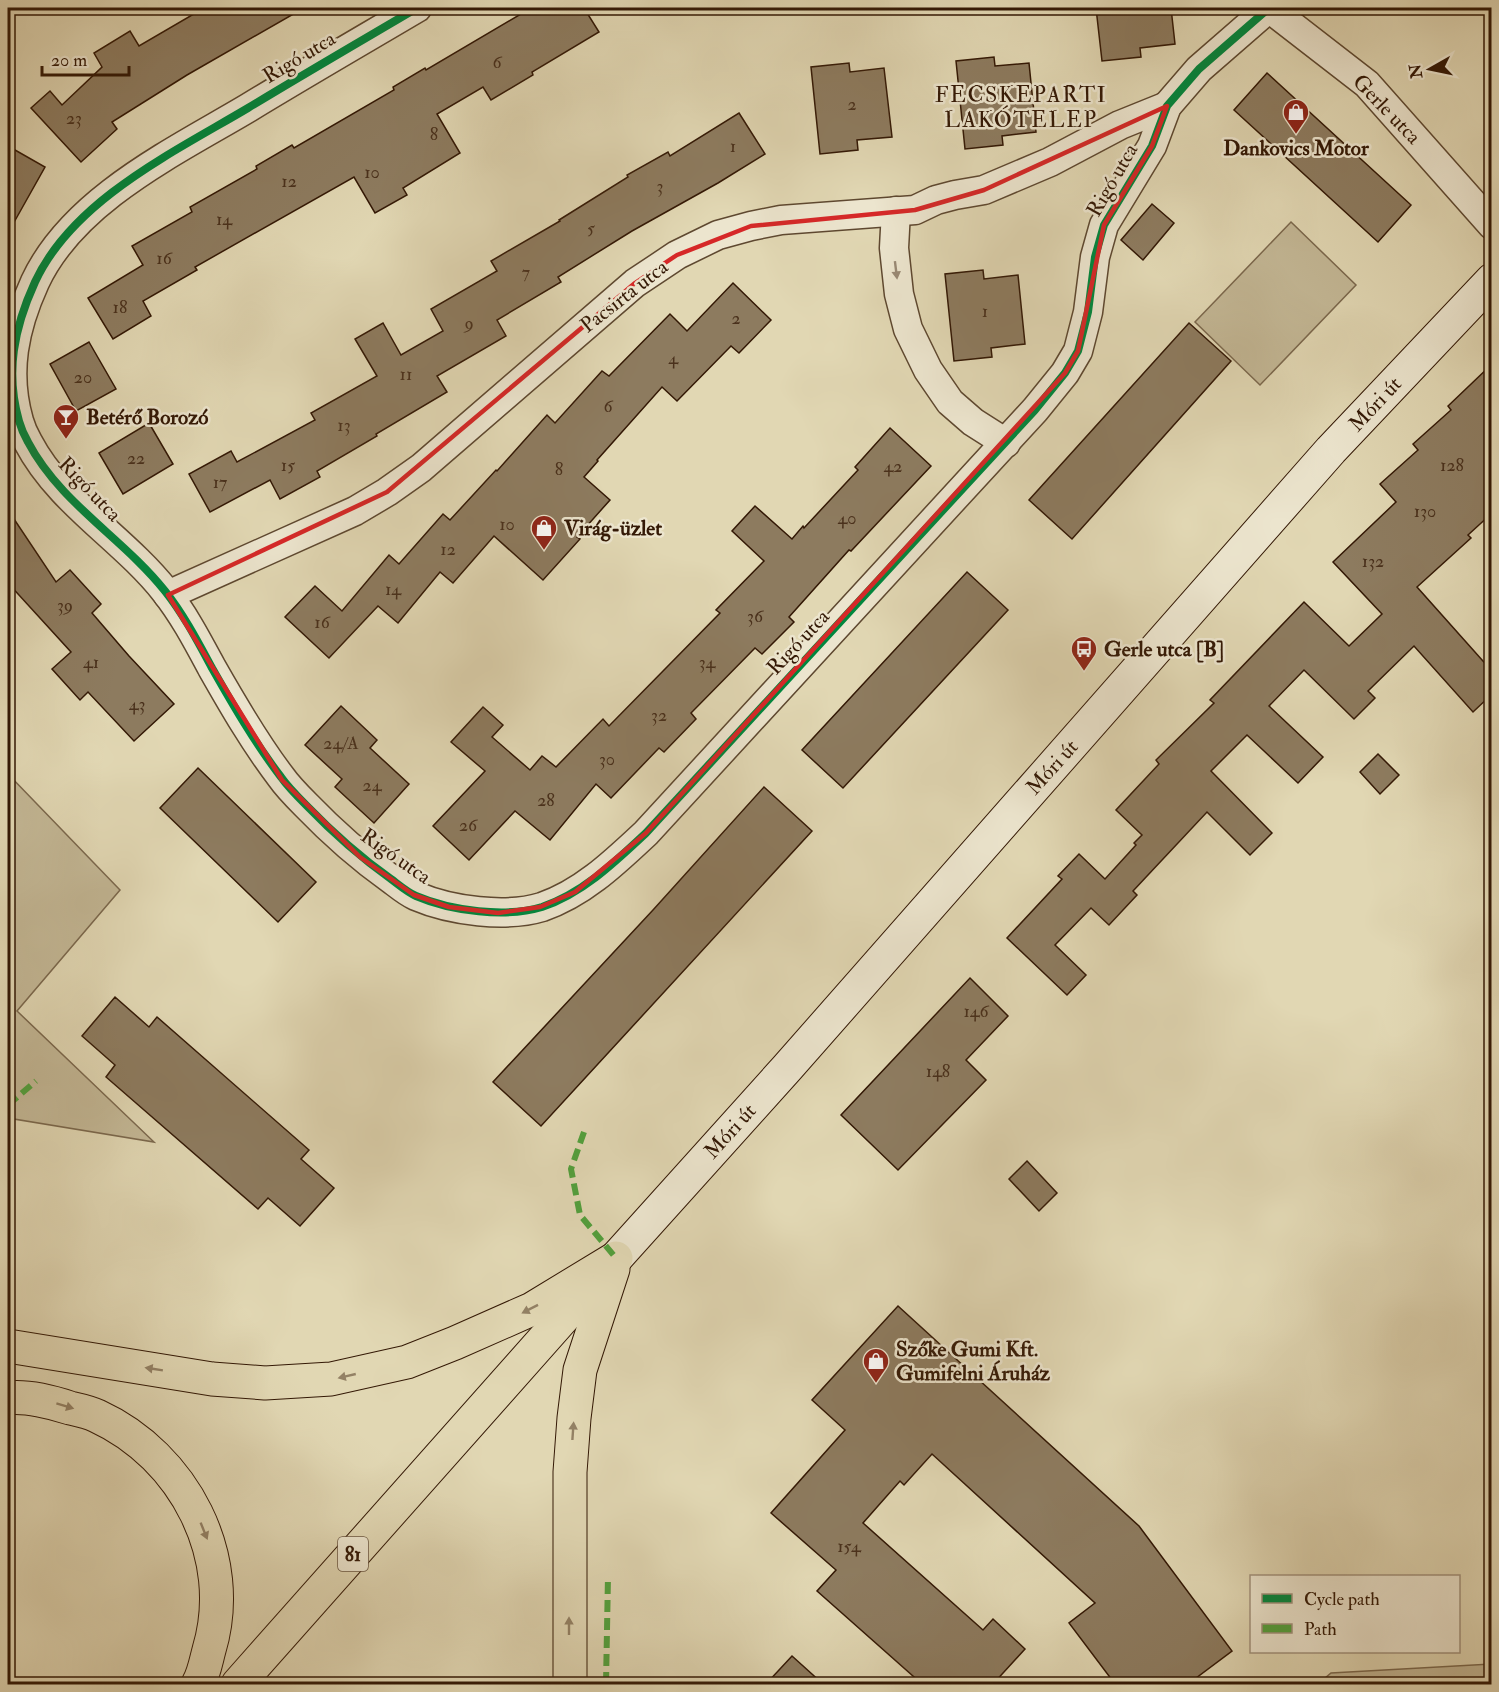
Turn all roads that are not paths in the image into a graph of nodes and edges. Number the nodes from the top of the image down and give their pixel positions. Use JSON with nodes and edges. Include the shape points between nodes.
{"nodes":[{"id":1,"x":417,"y":8,"type":"edge"},
{"id":2,"x":1269,"y":8,"type":"edge"},
{"id":3,"x":1167,"y":106,"type":"junction"},
{"id":4,"x":896,"y":211,"type":"junction"},
{"id":5,"x":1491,"y":225,"type":"edge"},
{"id":6,"x":1491,"y":280,"type":"edge"},
{"id":7,"x":1006,"y":443,"type":"junction"},
{"id":8,"x":168,"y":595,"type":"junction"},
{"id":9,"x":616,"y":1258,"type":"junction"},
{"id":10,"x":8,"y":1346,"type":"edge"},
{"id":11,"x":8,"y":1398,"type":"edge"},
{"id":12,"x":198,"y":1684,"type":"edge"},
{"id":13,"x":238,"y":1684,"type":"edge"},
{"id":14,"x":570,"y":1684,"type":"edge"}],
"edges":[{"from":1,"to":8,"type":"street","name":"Rigó utca","via":[[123,184],[58,245],[37,278],[12,350],[12,391],[20,425],[36,458],[63,492],[147,569]]},
{"from":2,"to":3,"type":"street","name":"Rigó utca","via":[[1199,69]]},
{"from":2,"to":5,"type":"street","name":"Gerle utca","via":[[1367,84]]},
{"from":3,"to":4,"type":"street","name":"Pacsirta utca","via":[[1005,182],[936,200],[915,210]]},
{"from":3,"to":7,"type":"street","name":"Rigó utca","via":[[1152,146],[1104,225],[1078,351],[1065,373]]},
{"from":4,"to":7,"type":"street","one_way":true,"via":[[894,248],[908,329],[928,370],[950,402]]},
{"from":4,"to":8,"type":"street","name":"Pacsirta utca","via":[[761,224],[718,236],[677,255],[635,283],[421,468],[387,492],[355,511]]},
{"from":6,"to":9,"type":"main road","name":"Móri út","via":[[1324,459]]},
{"from":7,"to":8,"type":"street","name":"Rigó utca","via":[[646,833],[575,892],[540,907],[498,913],[449,907],[414,895],[360,857],[282,780]]},
{"from":9,"to":10,"type":"main road","one_way":true,"via":[[532,1309],[455,1343],[407,1362],[331,1379],[265,1383],[212,1378]]},
{"from":9,"to":13,"type":"main road","number":"81"},
{"from":14,"to":9,"type":"main road","one_way":true,"via":[[570,1472],[574,1418],[580,1370]]},
{"from":11,"to":12,"type":"main road","one_way":true,"via":[[56,1403],[96,1415],[136,1439],[167,1467],[189,1498],[207,1535],[216,1577],[215,1630]]}]}
